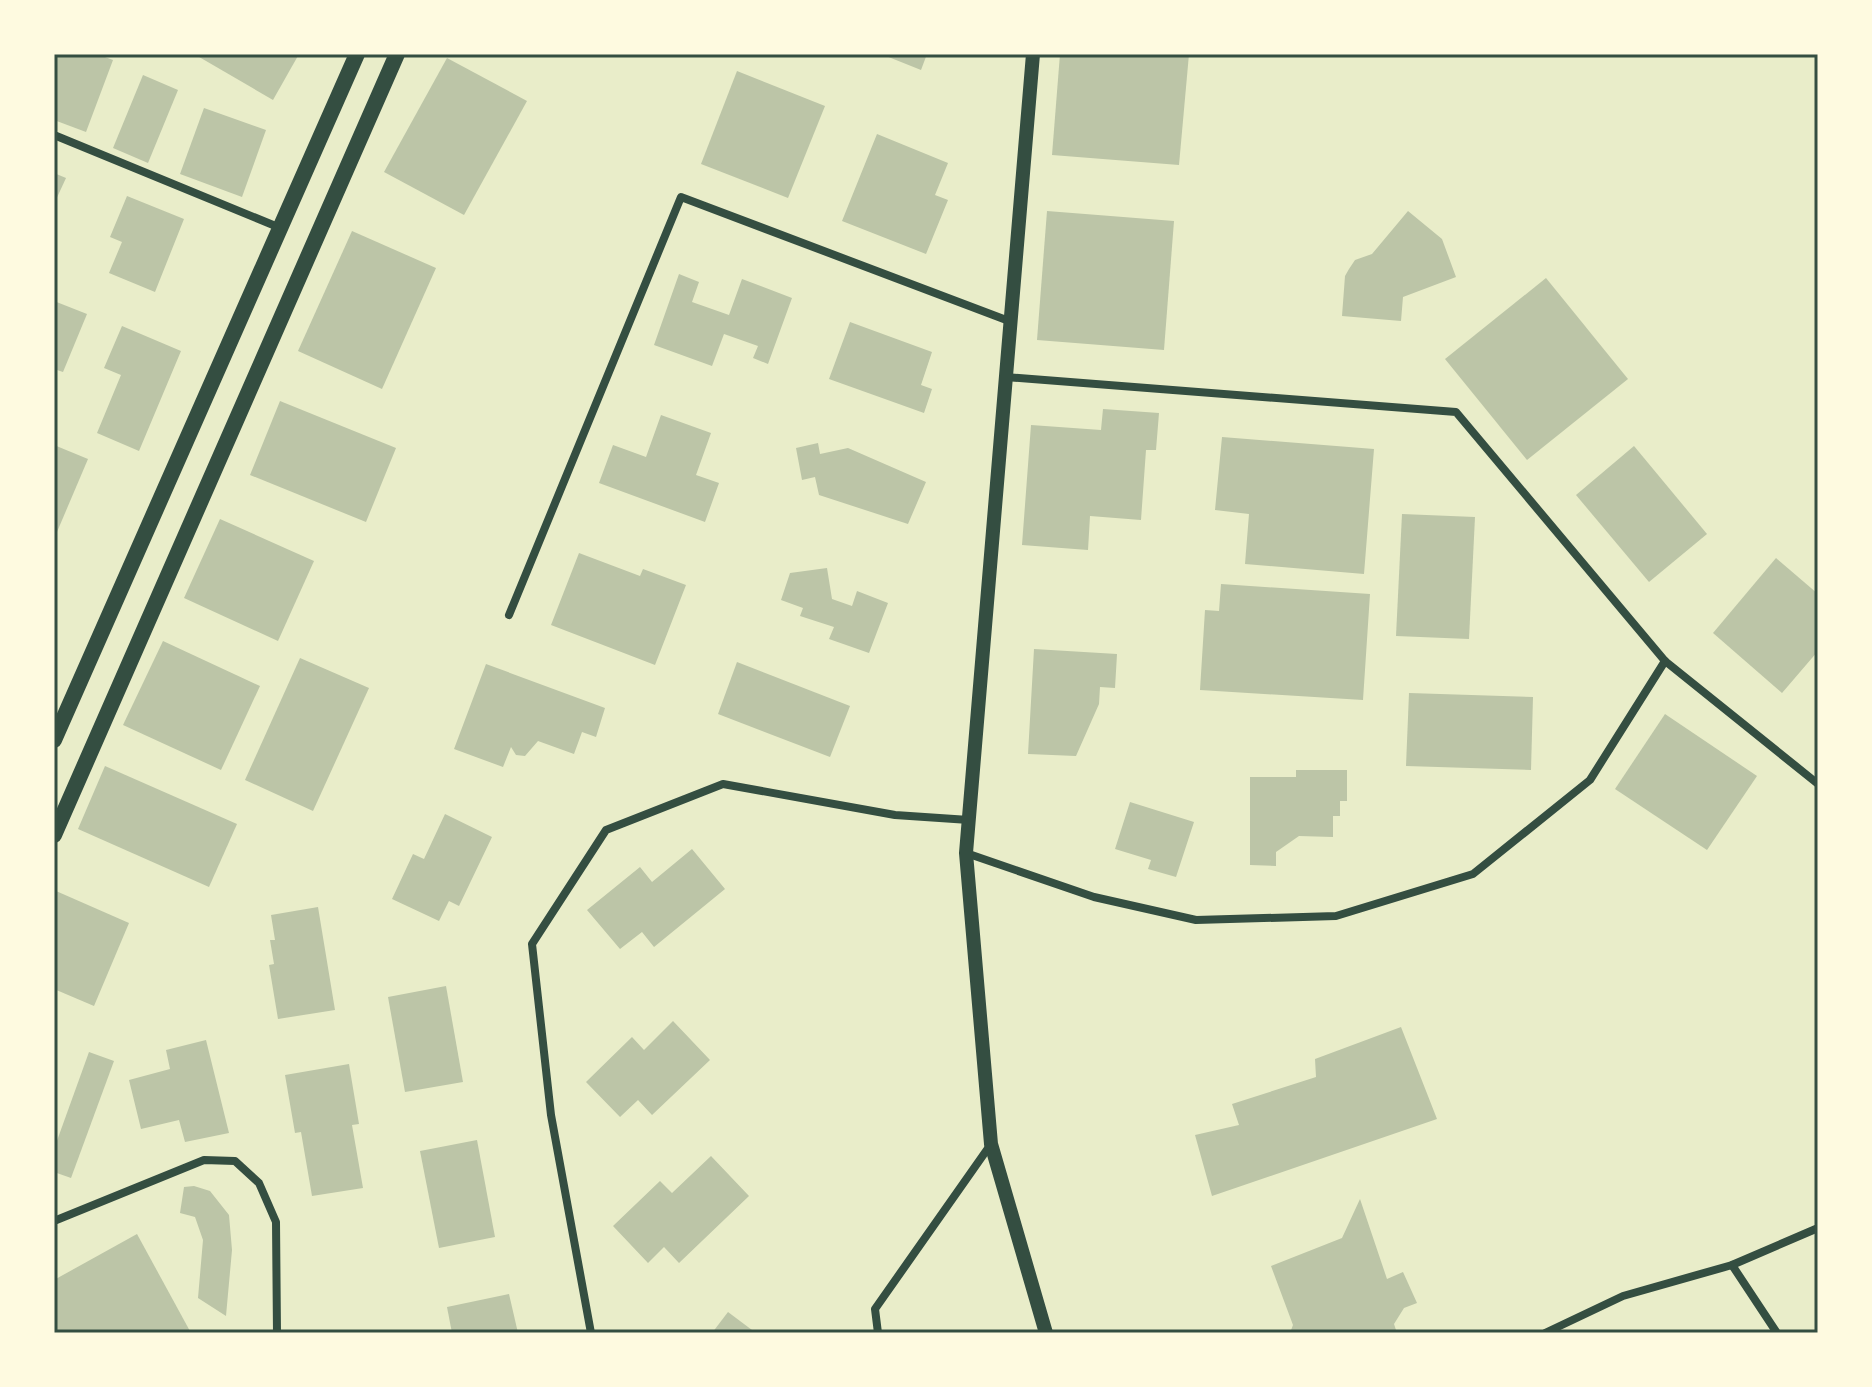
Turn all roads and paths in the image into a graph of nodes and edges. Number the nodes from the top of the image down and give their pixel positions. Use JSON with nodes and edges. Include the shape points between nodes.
{"nodes":[{"id":1,"x":357,"y":54,"type":"edge"},
{"id":2,"x":397,"y":54,"type":"edge"},
{"id":3,"x":1033,"y":54,"type":"edge"},
{"id":4,"x":54,"y":135,"type":"edge"},
{"id":5,"x":278,"y":227,"type":"junction"},
{"id":6,"x":1009,"y":321,"type":"junction"},
{"id":7,"x":1005,"y":377,"type":"junction"},
{"id":8,"x":509,"y":615,"type":"dead end"},
{"id":9,"x":1665,"y":661,"type":"junction"},
{"id":10,"x":54,"y":740,"type":"edge"},
{"id":11,"x":1818,"y":784,"type":"edge"},
{"id":12,"x":969,"y":820,"type":"junction"},
{"id":13,"x":54,"y":835,"type":"edge"},
{"id":14,"x":966,"y":853,"type":"junction"},
{"id":15,"x":991,"y":1144,"type":"junction"},
{"id":16,"x":54,"y":1221,"type":"edge"},
{"id":17,"x":1818,"y":1228,"type":"edge"},
{"id":18,"x":1732,"y":1265,"type":"junction"},
{"id":19,"x":277,"y":1333,"type":"edge"},
{"id":20,"x":591,"y":1333,"type":"edge"},
{"id":21,"x":878,"y":1333,"type":"edge"},
{"id":22,"x":1046,"y":1333,"type":"edge"},
{"id":23,"x":1545,"y":1333,"type":"edge"},
{"id":24,"x":1777,"y":1333,"type":"edge"}],
"edges":[{"from":1,"to":5,"type":"main road"},
{"from":2,"to":13,"type":"main road"},
{"from":3,"to":6,"type":"street"},
{"from":4,"to":5,"type":"street"},
{"from":5,"to":10,"type":"main road"},
{"from":6,"to":7,"type":"street"},
{"from":6,"to":8,"type":"street","via":[[681,197]]},
{"from":7,"to":9,"type":"street","via":[[1456,412]]},
{"from":7,"to":12,"type":"street"},
{"from":9,"to":11,"type":"street"},
{"from":9,"to":14,"type":"street","via":[[1590,780],[1473,874],[1336,916],[1196,920],[1094,897]]},
{"from":12,"to":14,"type":"street"},
{"from":12,"to":20,"type":"street","via":[[895,815],[723,784],[606,830],[532,944],[551,1115]]},
{"from":14,"to":15,"type":"street"},
{"from":15,"to":21,"type":"street","via":[[875,1309]]},
{"from":15,"to":22,"type":"street"},
{"from":16,"to":19,"type":"street","via":[[204,1160],[235,1161],[259,1183],[276,1222]]},
{"from":17,"to":18,"type":"street"},
{"from":18,"to":23,"type":"street","via":[[1623,1296]]},
{"from":18,"to":24,"type":"street"}]}
